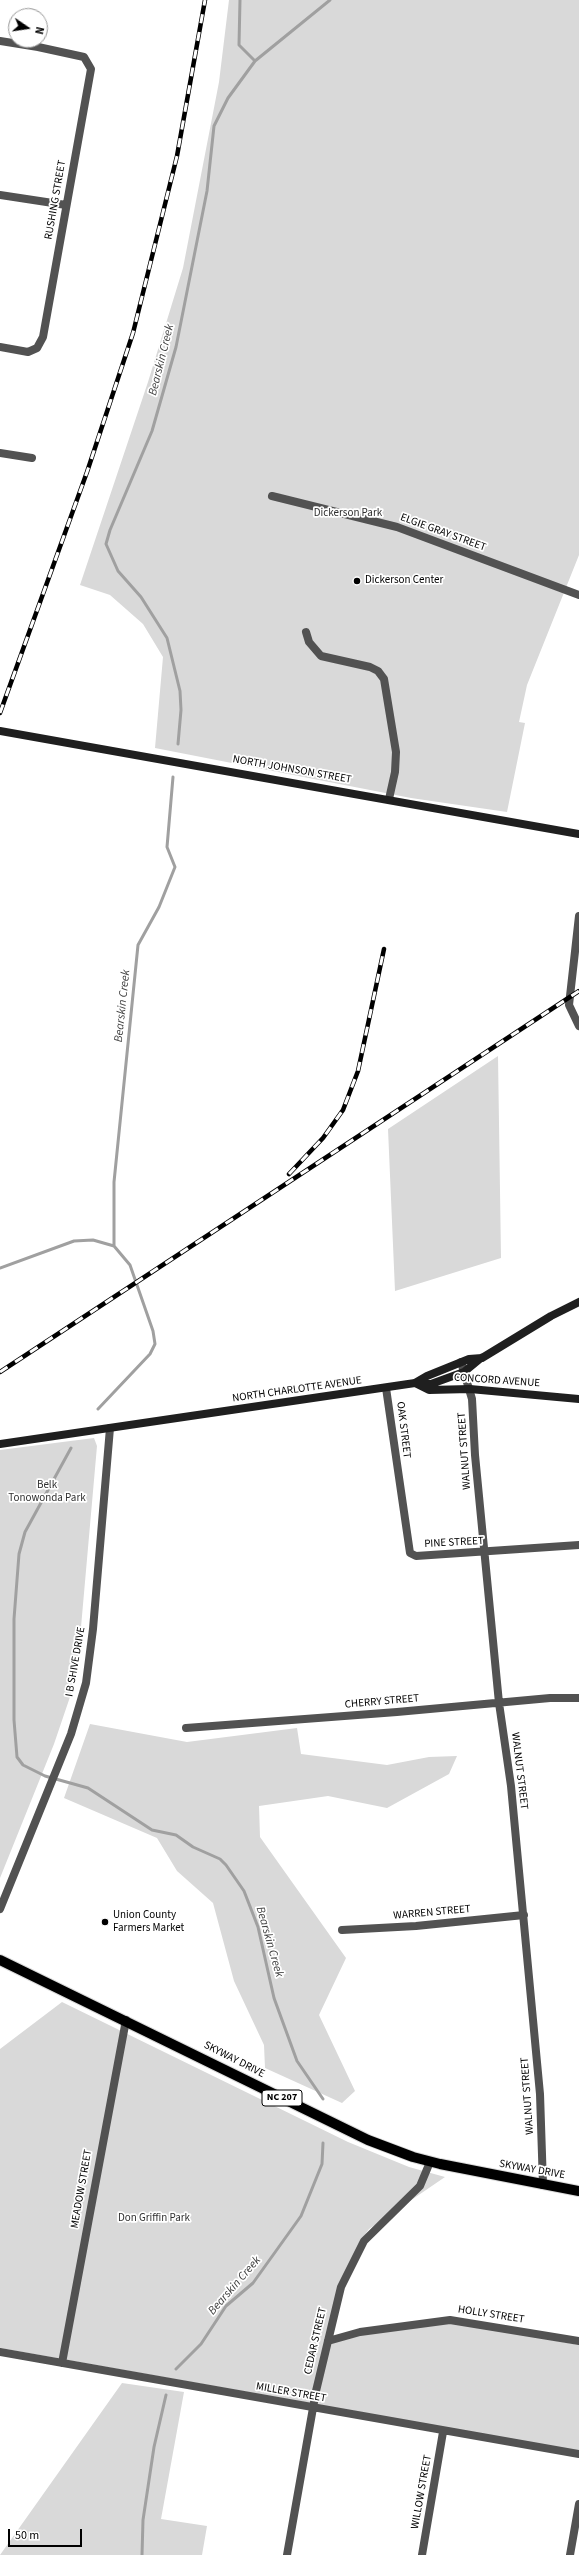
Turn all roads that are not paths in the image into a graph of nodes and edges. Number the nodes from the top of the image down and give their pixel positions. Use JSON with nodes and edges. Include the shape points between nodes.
{"nodes":[{"id":1,"x":0,"y":41,"type":"edge"},
{"id":2,"x":0,"y":195,"type":"edge"},
{"id":3,"x":66,"y":205,"type":"junction"},
{"id":4,"x":0,"y":348,"type":"edge"},
{"id":5,"x":0,"y":453,"type":"edge"},
{"id":6,"x":32,"y":458,"type":"dead end"},
{"id":7,"x":272,"y":496,"type":"dead end"},
{"id":8,"x":579,"y":595,"type":"edge"},
{"id":9,"x":306,"y":632,"type":"dead end"},
{"id":10,"x":0,"y":731,"type":"edge"},
{"id":11,"x":389,"y":800,"type":"junction"},
{"id":12,"x":579,"y":834,"type":"edge"},
{"id":13,"x":579,"y":916,"type":"edge"},
{"id":14,"x":579,"y":1026,"type":"edge"},
{"id":15,"x":579,"y":1302,"type":"edge"},
{"id":16,"x":482,"y":1358,"type":"junction"},
{"id":17,"x":461,"y":1362,"type":"junction"},
{"id":18,"x":464,"y":1372,"type":"junction"},
{"id":19,"x":415,"y":1383,"type":"junction"},
{"id":20,"x":386,"y":1388,"type":"junction"},
{"id":21,"x":470,"y":1389,"type":"junction"},
{"id":22,"x":579,"y":1399,"type":"edge"},
{"id":23,"x":110,"y":1428,"type":"junction"},
{"id":24,"x":0,"y":1444,"type":"edge"},
{"id":25,"x":397,"y":1474,"type":"joint"},
{"id":26,"x":579,"y":1545,"type":"edge"},
{"id":27,"x":484,"y":1552,"type":"junction"},
{"id":28,"x":579,"y":1698,"type":"edge"},
{"id":29,"x":499,"y":1703,"type":"junction"},
{"id":30,"x":186,"y":1728,"type":"dead end"},
{"id":31,"x":0,"y":1909,"type":"edge"},
{"id":32,"x":524,"y":1915,"type":"junction"},
{"id":33,"x":342,"y":1930,"type":"dead end"},
{"id":34,"x":0,"y":1960,"type":"edge"},
{"id":35,"x":126,"y":2020,"type":"junction"},
{"id":36,"x":430,"y":2162,"type":"junction"},
{"id":37,"x":543,"y":2184,"type":"junction"},
{"id":38,"x":579,"y":2191,"type":"edge"},
{"id":39,"x":328,"y":2341,"type":"junction"},
{"id":40,"x":579,"y":2341,"type":"edge"},
{"id":41,"x":0,"y":2352,"type":"edge"},
{"id":42,"x":62,"y":2363,"type":"junction"},
{"id":43,"x":312,"y":2409,"type":"junction"},
{"id":44,"x":443,"y":2432,"type":"junction"},
{"id":45,"x":579,"y":2454,"type":"edge"},
{"id":46,"x":579,"y":2504,"type":"edge"},
{"id":47,"x":287,"y":2555,"type":"edge"},
{"id":48,"x":422,"y":2555,"type":"edge"},
{"id":49,"x":570,"y":2555,"type":"edge"}],
"edges":[{"from":1,"to":3,"type":"street","name":"RUSHING STREET","via":[[38,46],[84,57],[91,69]]},
{"from":2,"to":3,"type":"street"},
{"from":3,"to":4,"type":"street","name":"RUSHING STREET","via":[[43,338],[37,348],[28,352]]},
{"from":5,"to":6,"type":"street"},
{"from":7,"to":8,"type":"street","name":"ELGIE GRAY STREET","via":[[396,527]]},
{"from":9,"to":11,"type":"street","via":[[309,642],[321,656],[370,667],[378,671],[384,679],[396,752]]},
{"from":10,"to":11,"type":"main road","name":"NORTH JOHNSON STREET"},
{"from":11,"to":12,"type":"main road","name":"NORTH JOHNSON STREET"},
{"from":13,"to":14,"type":"street","via":[[569,1005]]},
{"from":15,"to":16,"type":"main road","name":"NORTH CHARLOTTE AVENUE"},
{"from":16,"to":17,"type":"main road","name":"NORTH CHARLOTTE AVENUE"},
{"from":16,"to":18,"type":"main road"},
{"from":17,"to":18,"type":"street","name":"WALNUT STREET"},
{"from":17,"to":19,"type":"main road","name":"NORTH CHARLOTTE AVENUE"},
{"from":18,"to":19,"type":"main road","via":[[431,1384]]},
{"from":18,"to":21,"type":"street","name":"WALNUT STREET"},
{"from":19,"to":20,"type":"main road","name":"NORTH CHARLOTTE AVENUE"},
{"from":19,"to":21,"type":"main road","name":"CONCORD AVENUE","via":[[429,1390]]},
{"from":20,"to":23,"type":"main road","name":"NORTH CHARLOTTE AVENUE"},
{"from":20,"to":25,"type":"street","name":"OAK STREET"},
{"from":21,"to":22,"type":"main road","name":"CONCORD AVENUE"},
{"from":21,"to":27,"type":"street","name":"WALNUT STREET"},
{"from":23,"to":24,"type":"main road","name":"NORTH CHARLOTTE AVENUE"},
{"from":23,"to":31,"type":"street","name":"I B SHIVE DRIVE","via":[[89,1662],[79,1709]]},
{"from":25,"to":27,"type":"street","name":"PINE STREET","via":[[410,1553],[416,1556]]},
{"from":26,"to":27,"type":"street","name":"PINE STREET"},
{"from":27,"to":29,"type":"street","name":"WALNUT STREET"},
{"from":28,"to":29,"type":"street","name":"CHERRY STREET"},
{"from":29,"to":30,"type":"street","name":"CHERRY STREET"},
{"from":29,"to":32,"type":"street","name":"WALNUT STREET","via":[[511,1786]]},
{"from":32,"to":33,"type":"street","name":"WARREN STREET","via":[[416,1926]]},
{"from":32,"to":37,"type":"street","name":"WALNUT STREET","via":[[540,2094]]},
{"from":34,"to":35,"type":"main road","name":"SKYWAY DRIVE","number":"NC 207"},
{"from":35,"to":36,"type":"main road","name":"SKYWAY DRIVE","number":"NC 207","via":[[339,2127]]},
{"from":35,"to":42,"type":"street","name":"MEADOW STREET"},
{"from":36,"to":37,"type":"main road","name":"SKYWAY DRIVE","number":"NC 207"},
{"from":36,"to":39,"type":"street","name":"CEDAR STREET","via":[[420,2186],[364,2241],[341,2287]]},
{"from":37,"to":38,"type":"main road","name":"SKYWAY DRIVE","number":"NC 207"},
{"from":39,"to":40,"type":"street","name":"HOLLY STREET","via":[[360,2332],[450,2320]]},
{"from":39,"to":43,"type":"street","name":"CEDAR STREET"},
{"from":41,"to":42,"type":"street","name":"MILLER STREET"},
{"from":42,"to":43,"type":"street","name":"MILLER STREET"},
{"from":43,"to":44,"type":"street","name":"MILLER STREET"},
{"from":43,"to":47,"type":"street","name":"CEDAR STREET"},
{"from":44,"to":45,"type":"street","name":"MILLER STREET"},
{"from":44,"to":48,"type":"street","name":"WILLOW STREET"},
{"from":46,"to":49,"type":"street"}]}
